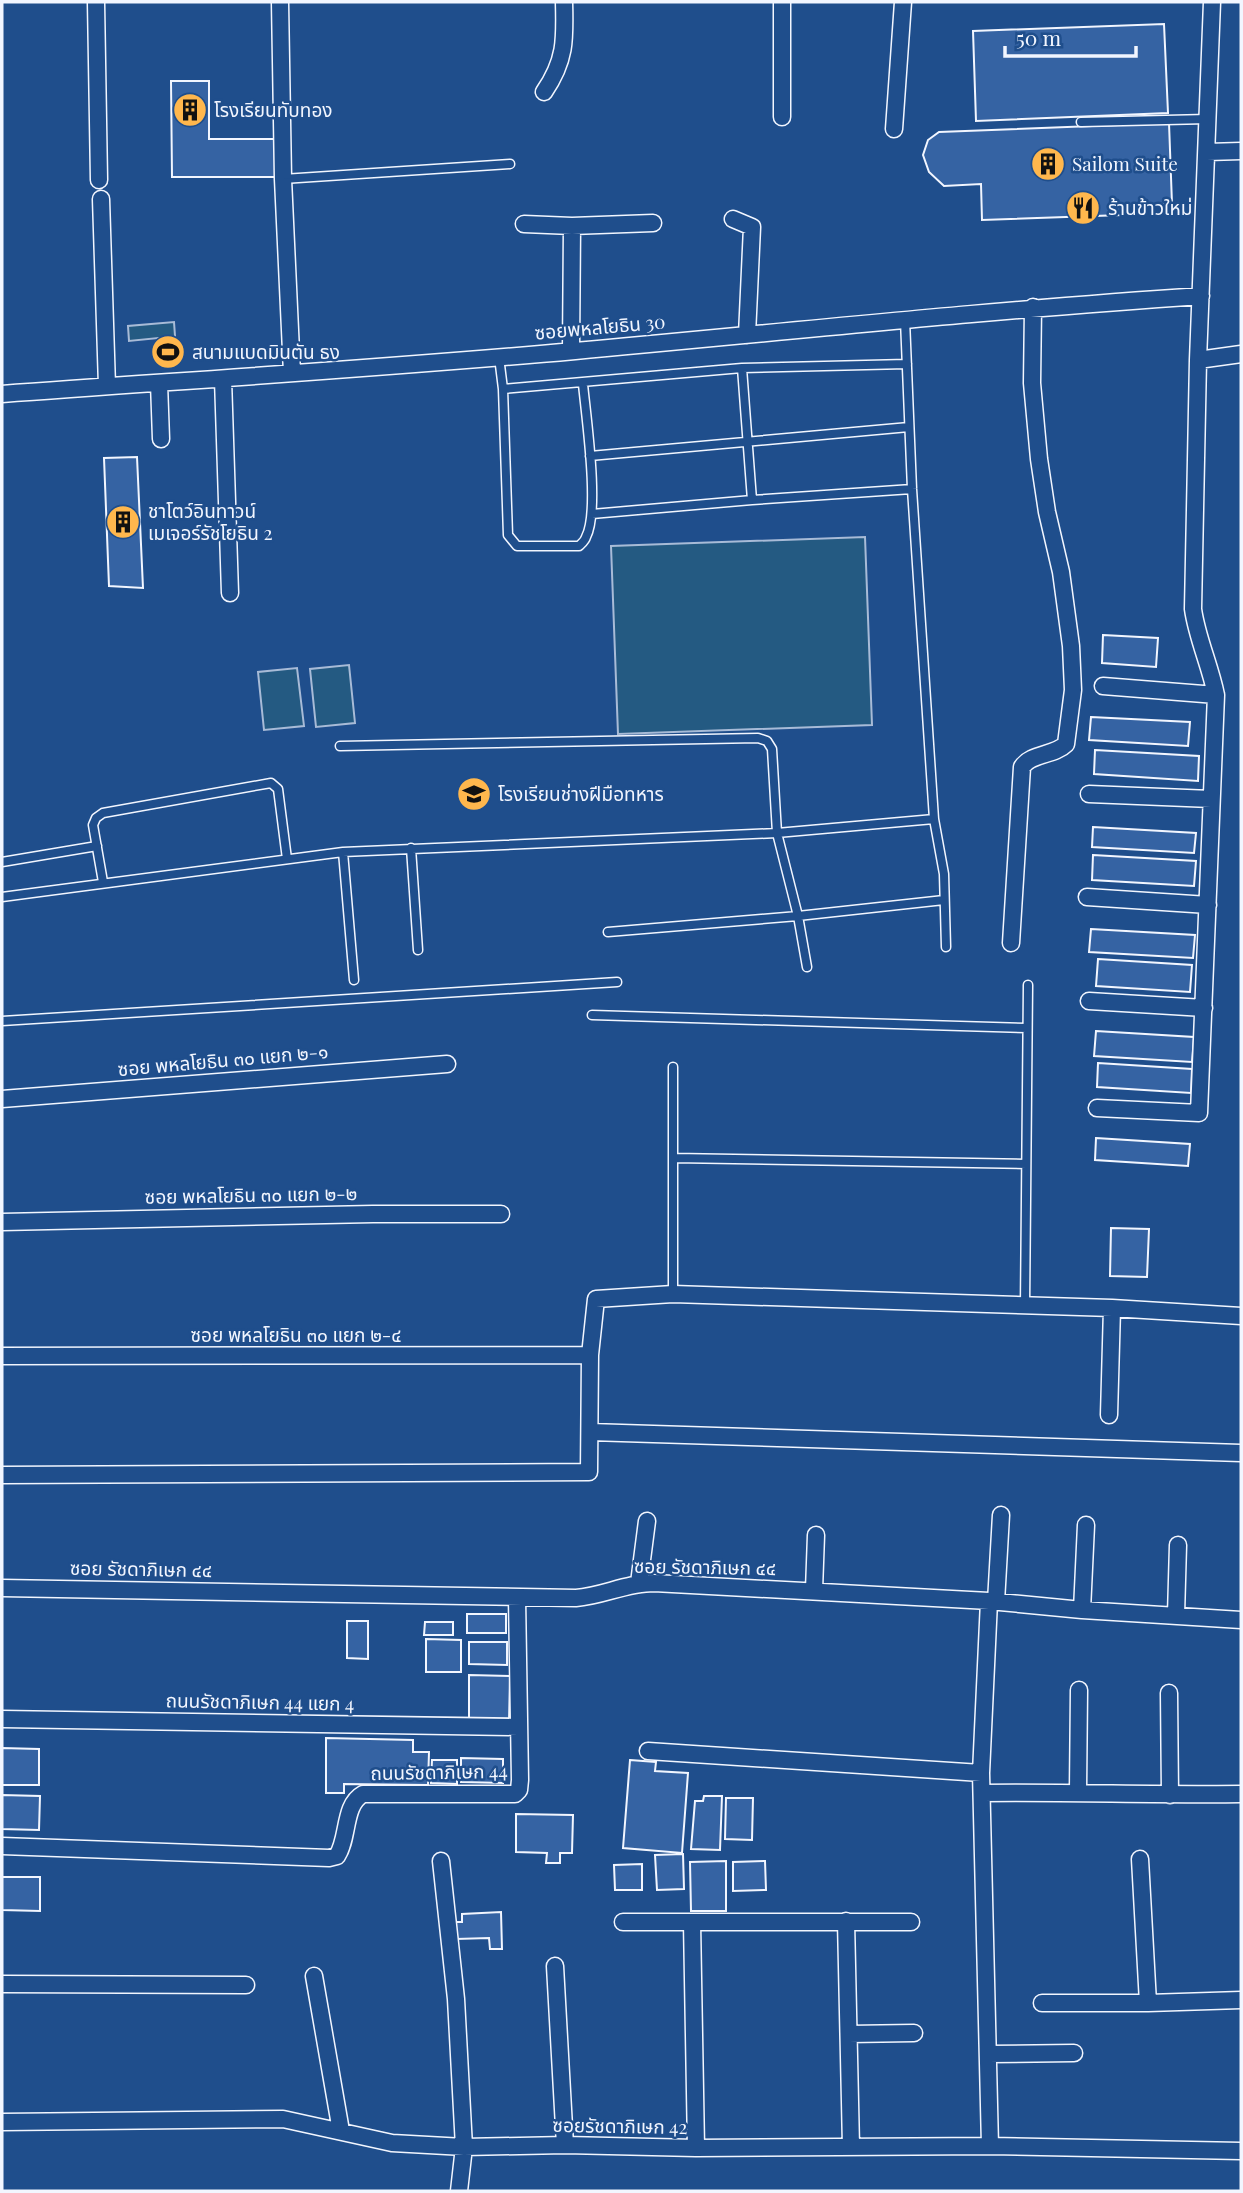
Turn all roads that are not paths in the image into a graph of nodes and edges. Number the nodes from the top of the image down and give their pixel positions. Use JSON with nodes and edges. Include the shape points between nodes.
{"nodes":[{"id":1,"x":96,"y":2,"type":"edge"},
{"id":2,"x":280,"y":2,"type":"edge"},
{"id":3,"x":565,"y":2,"type":"edge"},
{"id":4,"x":782,"y":2,"type":"edge"},
{"id":5,"x":903,"y":2,"type":"edge"},
{"id":6,"x":1212,"y":2,"type":"edge"},
{"id":7,"x":544,"y":92,"type":"dead end"},
{"id":8,"x":782,"y":117,"type":"dead end"},
{"id":9,"x":1208,"y":119,"type":"junction"},
{"id":10,"x":1081,"y":122,"type":"dead end"},
{"id":11,"x":894,"y":129,"type":"dead end"},
{"id":12,"x":1241,"y":151,"type":"edge"},
{"id":13,"x":1207,"y":152,"type":"junction"},
{"id":14,"x":510,"y":164,"type":"dead end"},
{"id":15,"x":283,"y":179,"type":"junction"},
{"id":16,"x":99,"y":180,"type":"dead end"},
{"id":17,"x":101,"y":199,"type":"dead end"},
{"id":18,"x":733,"y":219,"type":"dead end"},
{"id":19,"x":653,"y":223,"type":"dead end"},
{"id":20,"x":524,"y":224,"type":"dead end"},
{"id":21,"x":572,"y":226,"type":"junction"},
{"id":22,"x":1201,"y":296,"type":"junction"},
{"id":23,"x":1033,"y":307,"type":"junction"},
{"id":24,"x":905,"y":320,"type":"junction"},
{"id":25,"x":747,"y":335,"type":"junction"},
{"id":26,"x":571,"y":351,"type":"junction"},
{"id":27,"x":1241,"y":354,"type":"edge"},
{"id":28,"x":499,"y":357,"type":"junction"},
{"id":29,"x":1198,"y":360,"type":"junction"},
{"id":30,"x":907,"y":364,"type":"junction"},
{"id":31,"x":742,"y":368,"type":"junction"},
{"id":32,"x":292,"y":373,"type":"junction"},
{"id":33,"x":223,"y":379,"type":"junction"},
{"id":34,"x":159,"y":383,"type":"junction"},
{"id":35,"x":583,"y":384,"type":"junction"},
{"id":36,"x":107,"y":386,"type":"junction"},
{"id":37,"x":503,"y":390,"type":"junction"},
{"id":38,"x":2,"y":394,"type":"edge"},
{"id":39,"x":909,"y":427,"type":"junction"},
{"id":40,"x":161,"y":439,"type":"dead end"},
{"id":41,"x":747,"y":442,"type":"junction"},
{"id":42,"x":590,"y":456,"type":"junction"},
{"id":43,"x":912,"y":489,"type":"junction"},
{"id":44,"x":752,"y":499,"type":"junction"},
{"id":45,"x":592,"y":514,"type":"junction"},
{"id":46,"x":230,"y":593,"type":"dead end"},
{"id":47,"x":1103,"y":686,"type":"dead end"},
{"id":48,"x":1216,"y":695,"type":"junction"},
{"id":49,"x":340,"y":746,"type":"dead end"},
{"id":50,"x":1089,"y":794,"type":"dead end"},
{"id":51,"x":1211,"y":799,"type":"junction"},
{"id":52,"x":934,"y":820,"type":"junction"},
{"id":53,"x":777,"y":833,"type":"junction"},
{"id":54,"x":97,"y":846,"type":"junction"},
{"id":55,"x":411,"y":848,"type":"junction"},
{"id":56,"x":343,"y":852,"type":"junction"},
{"id":57,"x":287,"y":859,"type":"junction"},
{"id":58,"x":2,"y":862,"type":"edge"},
{"id":59,"x":103,"y":883,"type":"junction"},
{"id":60,"x":2,"y":897,"type":"edge"},
{"id":61,"x":1087,"y":897,"type":"dead end"},
{"id":62,"x":944,"y":900,"type":"junction"},
{"id":63,"x":1208,"y":905,"type":"junction"},
{"id":64,"x":798,"y":916,"type":"junction"},
{"id":65,"x":608,"y":932,"type":"dead end"},
{"id":66,"x":1011,"y":943,"type":"dead end"},
{"id":67,"x":946,"y":947,"type":"dead end"},
{"id":68,"x":418,"y":950,"type":"dead end"},
{"id":69,"x":807,"y":967,"type":"dead end"},
{"id":70,"x":354,"y":980,"type":"dead end"},
{"id":71,"x":617,"y":982,"type":"dead end"},
{"id":72,"x":1028,"y":985,"type":"dead end"},
{"id":73,"x":1090,"y":1001,"type":"dead end"},
{"id":74,"x":1203,"y":1008,"type":"junction"},
{"id":75,"x":592,"y":1015,"type":"dead end"},
{"id":76,"x":2,"y":1021,"type":"edge"},
{"id":77,"x":1027,"y":1028,"type":"junction"},
{"id":78,"x":447,"y":1063,"type":"dead end"},
{"id":79,"x":673,"y":1067,"type":"dead end"},
{"id":80,"x":2,"y":1099,"type":"edge"},
{"id":81,"x":1097,"y":1108,"type":"dead end"},
{"id":82,"x":674,"y":1158,"type":"junction"},
{"id":83,"x":1026,"y":1164,"type":"junction"},
{"id":84,"x":500,"y":1214,"type":"dead end"},
{"id":85,"x":2,"y":1222,"type":"edge"},
{"id":86,"x":673,"y":1294,"type":"junction"},
{"id":87,"x":1025,"y":1306,"type":"junction"},
{"id":88,"x":1112,"y":1308,"type":"junction"},
{"id":89,"x":1241,"y":1317,"type":"edge"},
{"id":90,"x":590,"y":1355,"type":"junction"},
{"id":91,"x":2,"y":1356,"type":"edge"},
{"id":92,"x":1110,"y":1415,"type":"dead end"},
{"id":93,"x":590,"y":1432,"type":"junction"},
{"id":94,"x":1241,"y":1453,"type":"edge"},
{"id":95,"x":2,"y":1475,"type":"edge"},
{"id":96,"x":1001,"y":1514,"type":"dead end"},
{"id":97,"x":647,"y":1521,"type":"dead end"},
{"id":98,"x":1086,"y":1525,"type":"dead end"},
{"id":99,"x":816,"y":1535,"type":"dead end"},
{"id":100,"x":1178,"y":1545,"type":"dead end"},
{"id":101,"x":639,"y":1583,"type":"junction"},
{"id":102,"x":2,"y":1588,"type":"edge"},
{"id":103,"x":814,"y":1590,"type":"junction"},
{"id":104,"x":517,"y":1598,"type":"junction"},
{"id":105,"x":993,"y":1601,"type":"junction"},
{"id":106,"x":1082,"y":1610,"type":"junction"},
{"id":107,"x":1175,"y":1615,"type":"junction"},
{"id":108,"x":1241,"y":1620,"type":"edge"},
{"id":109,"x":1079,"y":1690,"type":"dead end"},
{"id":110,"x":1169,"y":1693,"type":"dead end"},
{"id":111,"x":2,"y":1718,"type":"edge"},
{"id":112,"x":519,"y":1727,"type":"junction"},
{"id":113,"x":648,"y":1751,"type":"dead end"},
{"id":114,"x":981,"y":1773,"type":"junction"},
{"id":115,"x":1078,"y":1791,"type":"junction"},
{"id":116,"x":982,"y":1793,"type":"junction"},
{"id":117,"x":1241,"y":1794,"type":"edge"},
{"id":118,"x":1170,"y":1795,"type":"junction"},
{"id":119,"x":2,"y":1846,"type":"edge"},
{"id":120,"x":1140,"y":1858,"type":"dead end"},
{"id":121,"x":441,"y":1861,"type":"dead end"},
{"id":122,"x":846,"y":1921,"type":"junction"},
{"id":123,"x":623,"y":1922,"type":"dead end"},
{"id":124,"x":692,"y":1922,"type":"junction"},
{"id":125,"x":911,"y":1922,"type":"dead end"},
{"id":126,"x":555,"y":1966,"type":"dead end"},
{"id":127,"x":314,"y":1976,"type":"dead end"},
{"id":128,"x":2,"y":1984,"type":"edge"},
{"id":129,"x":246,"y":1985,"type":"dead end"},
{"id":130,"x":1241,"y":2000,"type":"edge"},
{"id":131,"x":1042,"y":2003,"type":"dead end"},
{"id":132,"x":1147,"y":2003,"type":"junction"},
{"id":133,"x":914,"y":2033,"type":"dead end"},
{"id":134,"x":849,"y":2034,"type":"junction"},
{"id":135,"x":1074,"y":2053,"type":"dead end"},
{"id":136,"x":988,"y":2054,"type":"junction"},
{"id":137,"x":2,"y":2122,"type":"edge"},
{"id":138,"x":341,"y":2131,"type":"junction"},
{"id":139,"x":565,"y":2145,"type":"junction"},
{"id":140,"x":990,"y":2146,"type":"junction"},
{"id":141,"x":464,"y":2147,"type":"junction"},
{"id":142,"x":852,"y":2147,"type":"junction"},
{"id":143,"x":696,"y":2148,"type":"junction"},
{"id":144,"x":1241,"y":2151,"type":"edge"},
{"id":145,"x":458,"y":2191,"type":"edge"}],
"edges":[{"from":1,"to":16,"type":"street"},
{"from":2,"to":15,"type":"street"},
{"from":3,"to":7,"type":"street","via":[[565,47],[556,75]]},
{"from":4,"to":8,"type":"street"},
{"from":5,"to":11,"type":"street"},
{"from":6,"to":9,"type":"street"},
{"from":9,"to":10,"type":"lane"},
{"from":9,"to":13,"type":"street"},
{"from":12,"to":13,"type":"street"},
{"from":13,"to":22,"type":"street"},
{"from":14,"to":15,"type":"lane"},
{"from":15,"to":32,"type":"street"},
{"from":17,"to":36,"type":"street"},
{"from":18,"to":25,"type":"street","via":[[752,227]]},
{"from":19,"to":21,"type":"street"},
{"from":20,"to":21,"type":"street"},
{"from":21,"to":26,"type":"street"},
{"from":22,"to":23,"type":"street","name":"ซอยพหลโยธิน 30"},
{"from":22,"to":29,"type":"street"},
{"from":23,"to":24,"type":"street","name":"ซอยพหลโยธิน 30"},
{"from":23,"to":66,"type":"street","via":[[1032,383],[1039,459],[1061,572],[1073,690],[1066,744],[1025,761],[1022,767]]},
{"from":24,"to":25,"type":"street","name":"ซอยพหลโยธิน 30"},
{"from":24,"to":30,"type":"lane"},
{"from":25,"to":26,"type":"street","name":"ซอยพหลโยธิน 30"},
{"from":26,"to":28,"type":"street","name":"ซอยพหลโยธิน 30"},
{"from":27,"to":29,"type":"street"},
{"from":28,"to":32,"type":"street","name":"ซอยพหลโยธิน 30"},
{"from":28,"to":37,"type":"lane"},
{"from":29,"to":48,"type":"street","via":[[1193,608]]},
{"from":30,"to":31,"type":"lane"},
{"from":30,"to":39,"type":"lane"},
{"from":31,"to":35,"type":"lane"},
{"from":31,"to":41,"type":"lane"},
{"from":32,"to":33,"type":"street","name":"ซอยพหลโยธิน 30"},
{"from":33,"to":34,"type":"street","name":"ซอยพหลโยธิน 30"},
{"from":33,"to":46,"type":"street"},
{"from":34,"to":36,"type":"street","name":"ซอยพหลโยธิน 30"},
{"from":34,"to":40,"type":"street"},
{"from":35,"to":37,"type":"lane"},
{"from":35,"to":42,"type":"lane"},
{"from":36,"to":38,"type":"street","name":"ซอยพหลโยธิน 30"},
{"from":37,"to":45,"type":"lane","via":[[508,534],[512,541],[517,546],[579,546]]},
{"from":39,"to":41,"type":"lane"},
{"from":39,"to":43,"type":"lane"},
{"from":41,"to":42,"type":"lane"},
{"from":41,"to":44,"type":"lane"},
{"from":42,"to":45,"type":"lane"},
{"from":43,"to":44,"type":"lane"},
{"from":43,"to":52,"type":"lane"},
{"from":44,"to":45,"type":"lane"},
{"from":47,"to":48,"type":"street"},
{"from":48,"to":51,"type":"street"},
{"from":49,"to":53,"type":"lane","via":[[758,738],[772,749]]},
{"from":50,"to":51,"type":"street"},
{"from":51,"to":63,"type":"street"},
{"from":52,"to":53,"type":"lane"},
{"from":52,"to":62,"type":"lane"},
{"from":53,"to":55,"type":"lane"},
{"from":53,"to":64,"type":"lane"},
{"from":54,"to":57,"type":"lane","via":[[93,825],[103,813],[271,783],[278,789]]},
{"from":54,"to":58,"type":"lane"},
{"from":54,"to":59,"type":"lane"},
{"from":55,"to":56,"type":"lane"},
{"from":55,"to":68,"type":"lane"},
{"from":56,"to":57,"type":"lane"},
{"from":56,"to":70,"type":"lane"},
{"from":57,"to":59,"type":"lane"},
{"from":59,"to":60,"type":"lane"},
{"from":61,"to":63,"type":"street"},
{"from":62,"to":64,"type":"lane"},
{"from":62,"to":67,"type":"lane"},
{"from":63,"to":74,"type":"street"},
{"from":64,"to":65,"type":"lane"},
{"from":64,"to":69,"type":"lane"},
{"from":71,"to":76,"type":"lane"},
{"from":72,"to":77,"type":"lane"},
{"from":73,"to":74,"type":"street"},
{"from":74,"to":81,"type":"street","via":[[1199,1114]]},
{"from":75,"to":77,"type":"lane"},
{"from":77,"to":83,"type":"lane"},
{"from":78,"to":80,"type":"street","name":"ซอย พหลโยธิน ๓๐ แยก ๒-๑"},
{"from":79,"to":82,"type":"lane"},
{"from":82,"to":83,"type":"lane"},
{"from":82,"to":86,"type":"lane"},
{"from":83,"to":87,"type":"lane"},
{"from":84,"to":85,"type":"street","name":"ซอย พหลโยธิน ๓๐ แยก ๒-๒"},
{"from":86,"to":87,"type":"street"},
{"from":86,"to":90,"type":"street","via":[[596,1299]]},
{"from":87,"to":88,"type":"street"},
{"from":88,"to":89,"type":"street"},
{"from":88,"to":92,"type":"street"},
{"from":90,"to":91,"type":"street","name":"ซอย พหลโยธิน ๓๐ แยก ๒-๔"},
{"from":90,"to":93,"type":"street"},
{"from":93,"to":94,"type":"street"},
{"from":93,"to":95,"type":"street","via":[[589,1472]]},
{"from":96,"to":105,"type":"street"},
{"from":97,"to":101,"type":"street"},
{"from":98,"to":106,"type":"street"},
{"from":99,"to":103,"type":"street"},
{"from":100,"to":107,"type":"street"},
{"from":101,"to":103,"type":"street","name":"ซอย รัชดาภิเษก ๔๔"},
{"from":101,"to":104,"type":"street","name":"ซอย รัชดาภิเษก ๔๔","via":[[595,1596]]},
{"from":102,"to":104,"type":"street","name":"ซอย รัชดาภิเษก ๔๔"},
{"from":103,"to":105,"type":"street","name":"ซอย รัชดาภิเษก ๔๔"},
{"from":104,"to":112,"type":"street","name":"ถนนรัชดาภิเษก 44"},
{"from":105,"to":106,"type":"street","name":"ซอย รัชดาภิเษก ๔๔"},
{"from":105,"to":114,"type":"street"},
{"from":106,"to":107,"type":"street","name":"ซอย รัชดาภิเษก ๔๔"},
{"from":107,"to":108,"type":"street","name":"ซอย รัชดาภิเษก ๔๔"},
{"from":109,"to":115,"type":"street"},
{"from":110,"to":118,"type":"street"},
{"from":111,"to":112,"type":"street","name":"ถนนรัชดาภิเษก 44 แยก 4"},
{"from":112,"to":119,"type":"street","name":"ถนนรัชดาภิเษก 44","via":[[520,1780],[515,1794],[363,1794],[352,1805],[343,1848],[329,1858]]},
{"from":113,"to":114,"type":"street"},
{"from":114,"to":116,"type":"street"},
{"from":115,"to":116,"type":"street"},
{"from":115,"to":118,"type":"street"},
{"from":116,"to":136,"type":"street"},
{"from":117,"to":118,"type":"street"},
{"from":120,"to":132,"type":"street"},
{"from":121,"to":141,"type":"street","via":[[456,1999]]},
{"from":122,"to":124,"type":"street"},
{"from":122,"to":125,"type":"street"},
{"from":122,"to":134,"type":"street"},
{"from":123,"to":124,"type":"street"},
{"from":124,"to":143,"type":"street"},
{"from":126,"to":139,"type":"street"},
{"from":127,"to":138,"type":"street"},
{"from":128,"to":129,"type":"street"},
{"from":130,"to":132,"type":"street"},
{"from":131,"to":132,"type":"street"},
{"from":133,"to":134,"type":"street"},
{"from":134,"to":142,"type":"street"},
{"from":135,"to":136,"type":"street"},
{"from":136,"to":140,"type":"street"},
{"from":137,"to":138,"type":"street","name":"ซอยรัชดาภิเษก 42","via":[[283,2119]]},
{"from":138,"to":141,"type":"street","name":"ซอยรัชดาภิเษก 42","via":[[392,2143]]},
{"from":139,"to":141,"type":"street","name":"ซอยรัชดาภิเษก 42"},
{"from":139,"to":143,"type":"street","name":"ซอยรัชดาภิเษก 42"},
{"from":140,"to":142,"type":"street","name":"ซอยรัชดาภิเษก 42"},
{"from":140,"to":144,"type":"street","name":"ซอยรัชดาภิเษก 42"},
{"from":141,"to":145,"type":"street"},
{"from":142,"to":143,"type":"street","name":"ซอยรัชดาภิเษก 42"}]}
